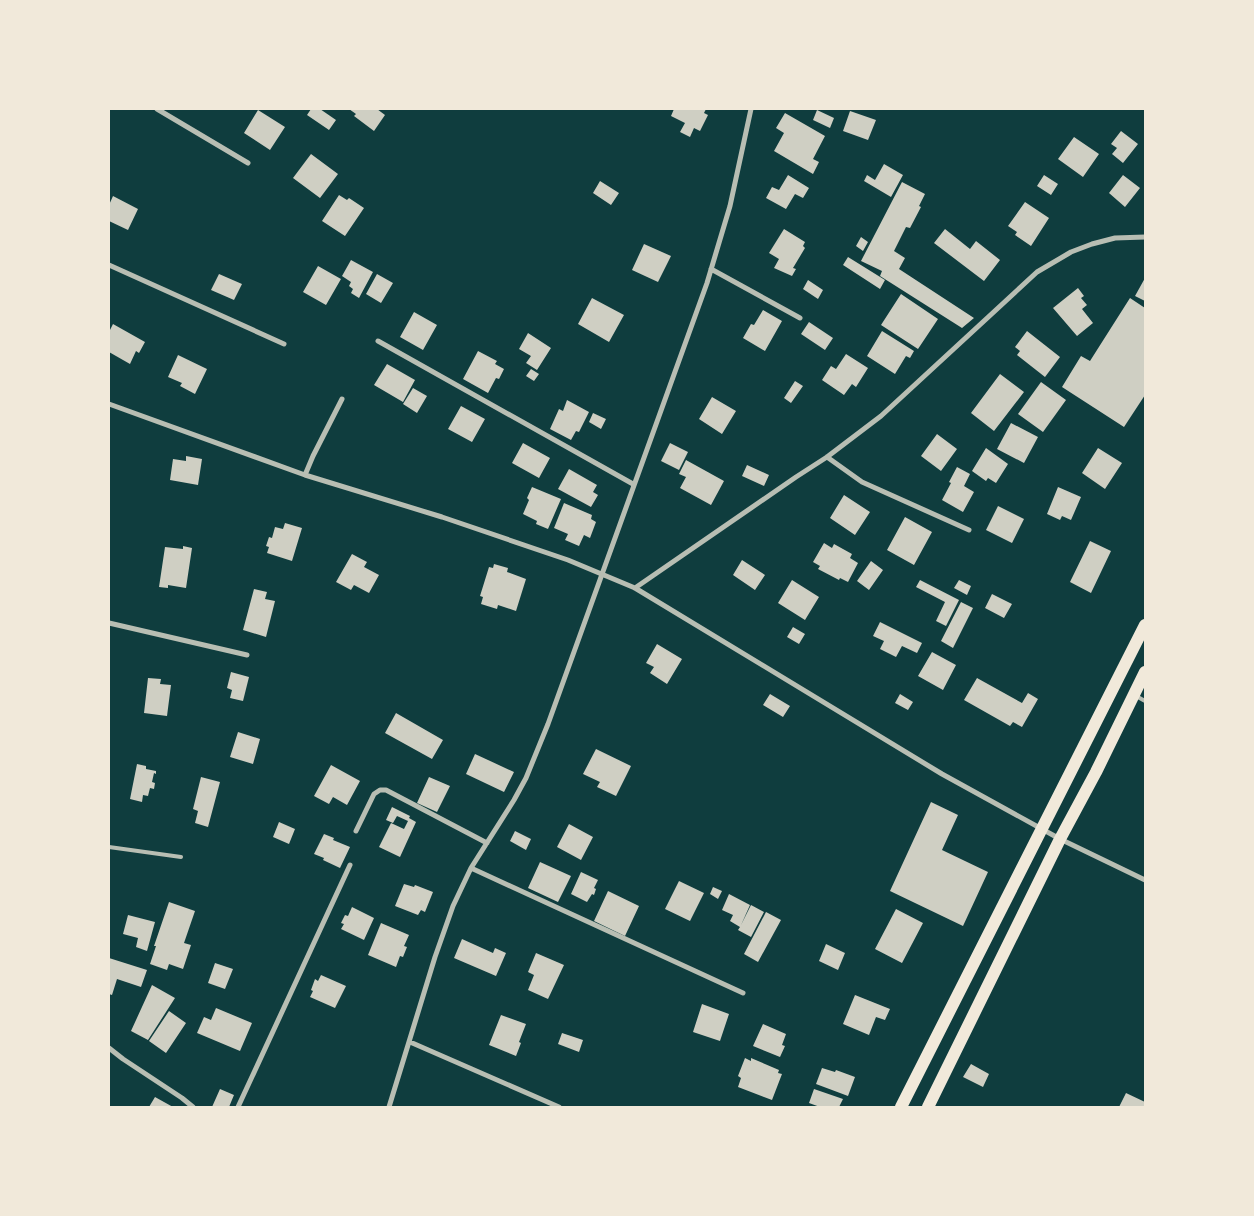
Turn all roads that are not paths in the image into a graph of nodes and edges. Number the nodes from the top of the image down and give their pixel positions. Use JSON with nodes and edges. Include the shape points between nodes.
{"nodes":[{"id":1,"x":157,"y":109,"type":"edge"},
{"id":2,"x":751,"y":109,"type":"edge"},
{"id":3,"x":248,"y":163,"type":"dead end"},
{"id":4,"x":1145,"y":237,"type":"edge"},
{"id":5,"x":109,"y":265,"type":"edge"},
{"id":6,"x":711,"y":269,"type":"junction"},
{"id":7,"x":800,"y":318,"type":"dead end"},
{"id":8,"x":378,"y":341,"type":"dead end"},
{"id":9,"x":284,"y":344,"type":"dead end"},
{"id":10,"x":342,"y":399,"type":"dead end"},
{"id":11,"x":109,"y":404,"type":"edge"},
{"id":12,"x":827,"y":457,"type":"junction"},
{"id":13,"x":305,"y":475,"type":"junction"},
{"id":14,"x":633,"y":484,"type":"junction"},
{"id":15,"x":969,"y":530,"type":"dead end"},
{"id":16,"x":602,"y":574,"type":"junction"},
{"id":17,"x":635,"y":588,"type":"junction"},
{"id":18,"x":109,"y":623,"type":"edge"},
{"id":19,"x":1145,"y":625,"type":"edge"},
{"id":20,"x":247,"y":655,"type":"dead end"},
{"id":21,"x":1145,"y":672,"type":"edge"},
{"id":22,"x":1140,"y":698,"type":"edge"},
{"id":23,"x":1042,"y":829,"type":"junction"},
{"id":24,"x":356,"y":831,"type":"dead end"},
{"id":25,"x":1060,"y":839,"type":"junction"},
{"id":26,"x":487,"y":843,"type":"junction"},
{"id":27,"x":109,"y":847,"type":"edge"},
{"id":28,"x":182,"y":857,"type":"dead end"},
{"id":29,"x":350,"y":865,"type":"dead end"},
{"id":30,"x":471,"y":868,"type":"junction"},
{"id":31,"x":1145,"y":880,"type":"edge"},
{"id":32,"x":743,"y":993,"type":"dead end"},
{"id":33,"x":410,"y":1042,"type":"junction"},
{"id":34,"x":109,"y":1048,"type":"edge"},
{"id":35,"x":193,"y":1107,"type":"edge"},
{"id":36,"x":238,"y":1107,"type":"edge"},
{"id":37,"x":389,"y":1107,"type":"edge"},
{"id":38,"x":559,"y":1107,"type":"edge"},
{"id":39,"x":900,"y":1107,"type":"edge"},
{"id":40,"x":928,"y":1107,"type":"edge"}],
"edges":[{"from":1,"to":3,"type":"street"},
{"from":2,"to":6,"type":"street","via":[[730,206]]},
{"from":4,"to":12,"type":"street","via":[[1115,238],[1092,244],[1070,252],[1037,272],[880,416]]},
{"from":5,"to":9,"type":"street"},
{"from":6,"to":7,"type":"street"},
{"from":6,"to":14,"type":"street"},
{"from":8,"to":14,"type":"street"},
{"from":10,"to":13,"type":"street"},
{"from":11,"to":13,"type":"street"},
{"from":12,"to":15,"type":"street","via":[[862,482]]},
{"from":12,"to":17,"type":"street"},
{"from":13,"to":16,"type":"street","via":[[460,523]]},
{"from":14,"to":16,"type":"street"},
{"from":16,"to":17,"type":"street"},
{"from":16,"to":26,"type":"street","via":[[526,778]]},
{"from":17,"to":23,"type":"street","via":[[942,774]]},
{"from":18,"to":20,"type":"street"},
{"from":19,"to":23,"type":"main road"},
{"from":21,"to":22,"type":"main road"},
{"from":22,"to":25,"type":"main road"},
{"from":23,"to":25,"type":"street"},
{"from":23,"to":39,"type":"main road"},
{"from":24,"to":26,"type":"street","via":[[374,794],[386,790]]},
{"from":25,"to":31,"type":"street"},
{"from":25,"to":40,"type":"main road"},
{"from":26,"to":30,"type":"street"},
{"from":27,"to":28,"type":"lane"},
{"from":29,"to":36,"type":"street"},
{"from":30,"to":32,"type":"street"},
{"from":30,"to":33,"type":"street","via":[[435,957]]},
{"from":33,"to":37,"type":"street"},
{"from":33,"to":38,"type":"street"},
{"from":34,"to":35,"type":"street"}]}
